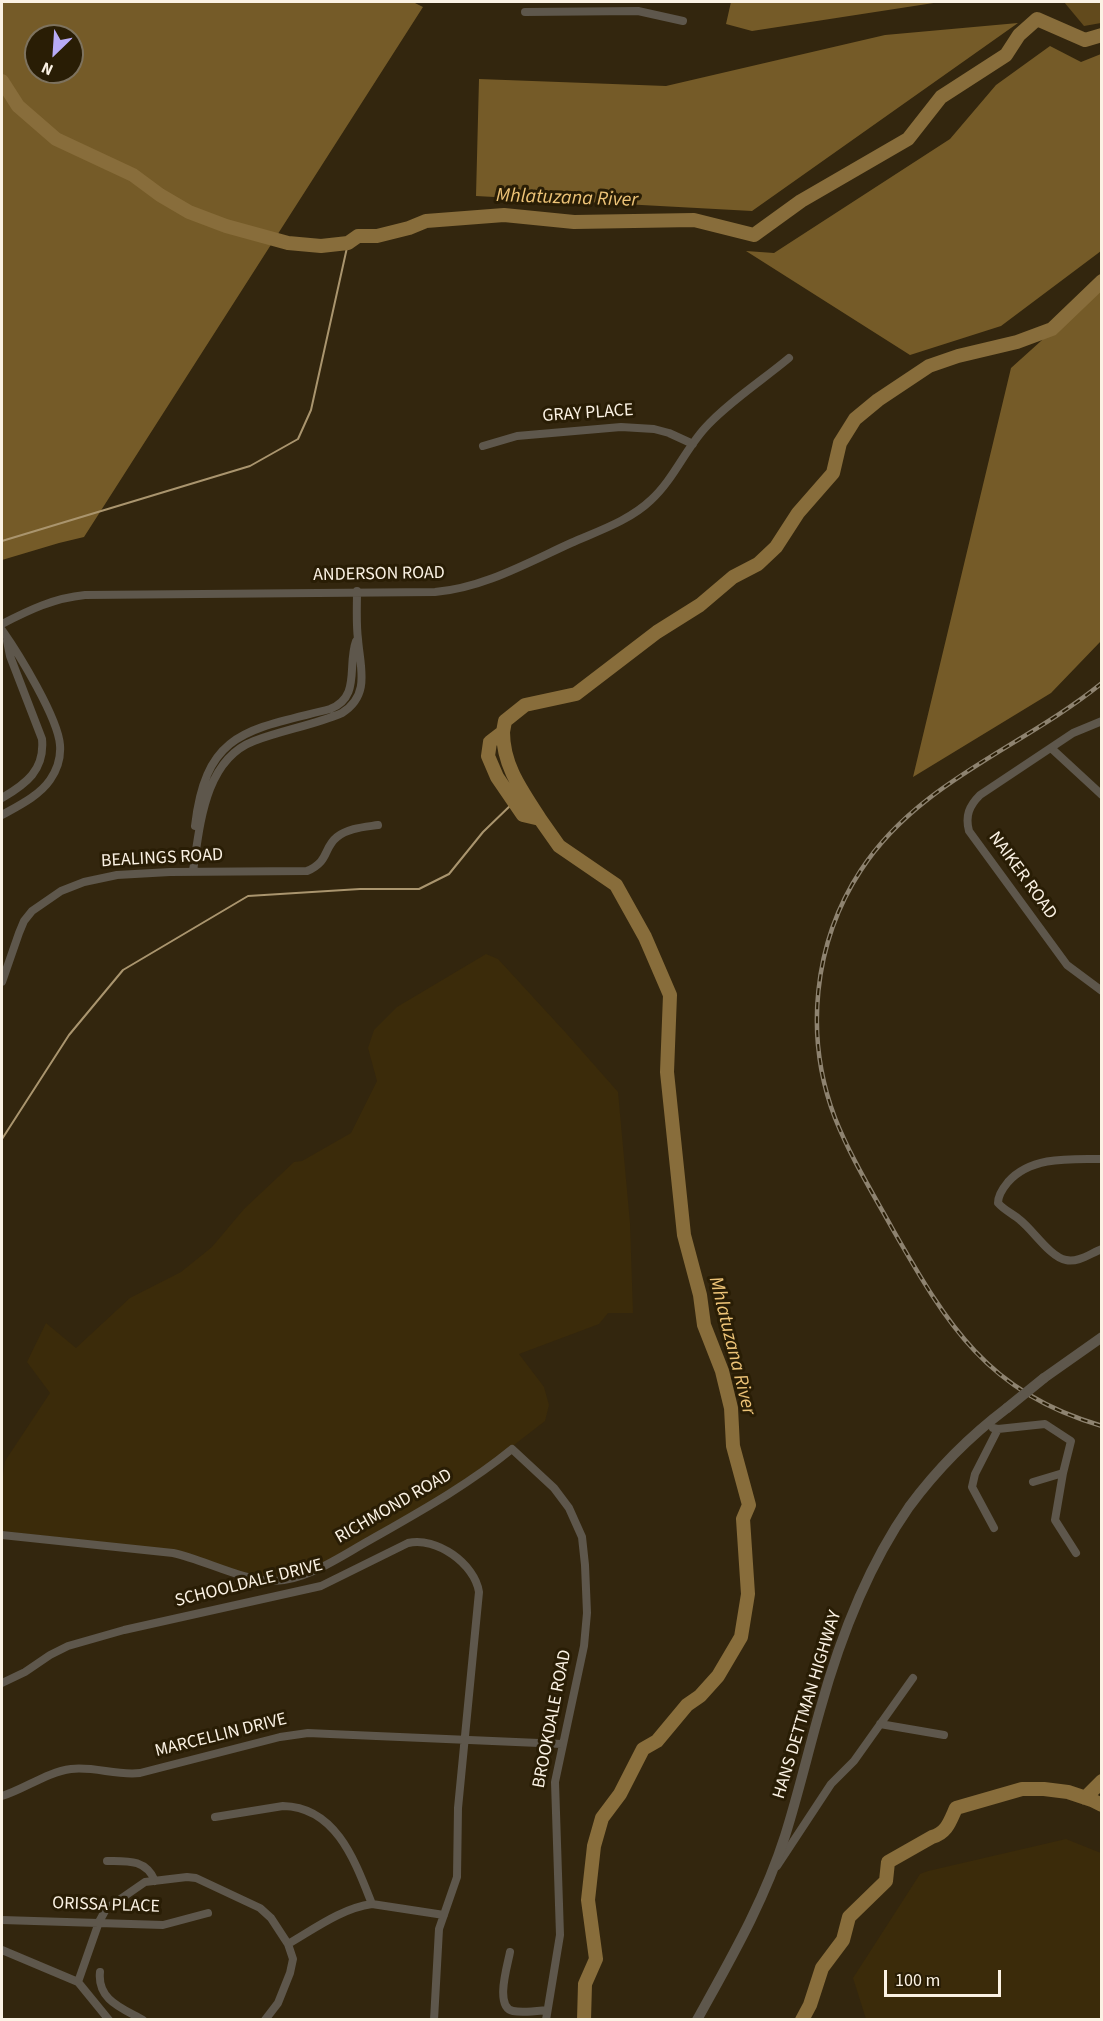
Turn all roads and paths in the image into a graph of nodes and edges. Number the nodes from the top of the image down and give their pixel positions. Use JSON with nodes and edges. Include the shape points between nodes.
{"nodes":[{"id":1,"x":638,"y":6,"type":"edge"},
{"id":2,"x":525,"y":12,"type":"dead end"},
{"id":3,"x":683,"y":21,"type":"dead end"},
{"id":4,"x":789,"y":358,"type":"dead end"},
{"id":5,"x":693,"y":444,"type":"junction"},
{"id":6,"x":483,"y":446,"type":"dead end"},
{"id":7,"x":357,"y":591,"type":"junction"},
{"id":8,"x":2,"y":624,"type":"edge"},
{"id":9,"x":4,"y":634,"type":"edge"},
{"id":10,"x":1101,"y":721,"type":"edge"},
{"id":11,"x":1051,"y":748,"type":"junction"},
{"id":12,"x":1101,"y":795,"type":"edge"},
{"id":13,"x":2,"y":798,"type":"edge"},
{"id":14,"x":2,"y":815,"type":"edge"},
{"id":15,"x":378,"y":825,"type":"dead end"},
{"id":16,"x":192,"y":871,"type":"junction"},
{"id":17,"x":2,"y":982,"type":"edge"},
{"id":18,"x":1101,"y":991,"type":"edge"},
{"id":19,"x":1101,"y":1159,"type":"edge"},
{"id":20,"x":1101,"y":1249,"type":"edge"},
{"id":21,"x":1101,"y":1337,"type":"edge"},
{"id":22,"x":984,"y":1426,"type":"junction"},
{"id":23,"x":998,"y":1429,"type":"junction"},
{"id":24,"x":512,"y":1449,"type":"joint"},
{"id":25,"x":1063,"y":1473,"type":"junction"},
{"id":26,"x":1034,"y":1482,"type":"dead end"},
{"id":27,"x":994,"y":1528,"type":"dead end"},
{"id":28,"x":2,"y":1535,"type":"edge"},
{"id":29,"x":1076,"y":1553,"type":"dead end"},
{"id":30,"x":913,"y":1678,"type":"dead end"},
{"id":31,"x":2,"y":1683,"type":"edge"},
{"id":32,"x":880,"y":1724,"type":"junction"},
{"id":33,"x":944,"y":1735,"type":"dead end"},
{"id":34,"x":464,"y":1740,"type":"junction"},
{"id":35,"x":562,"y":1744,"type":"junction"},
{"id":36,"x":2,"y":1796,"type":"edge"},
{"id":37,"x":215,"y":1817,"type":"dead end"},
{"id":38,"x":107,"y":1861,"type":"dead end"},
{"id":39,"x":771,"y":1876,"type":"junction"},
{"id":40,"x":155,"y":1881,"type":"junction"},
{"id":41,"x":372,"y":1904,"type":"junction"},
{"id":42,"x":208,"y":1913,"type":"dead end"},
{"id":43,"x":444,"y":1915,"type":"junction"},
{"id":44,"x":2,"y":1920,"type":"edge"},
{"id":45,"x":99,"y":1922,"type":"junction"},
{"id":46,"x":288,"y":1944,"type":"junction"},
{"id":47,"x":2,"y":1950,"type":"edge"},
{"id":48,"x":510,"y":1952,"type":"dead end"},
{"id":49,"x":100,"y":1972,"type":"dead end"},
{"id":50,"x":78,"y":1982,"type":"junction"},
{"id":51,"x":547,"y":2015,"type":"edge"},
{"id":52,"x":109,"y":2019,"type":"edge"},
{"id":53,"x":143,"y":2019,"type":"edge"},
{"id":54,"x":265,"y":2019,"type":"edge"},
{"id":55,"x":434,"y":2019,"type":"edge"},
{"id":56,"x":697,"y":2019,"type":"edge"}],
"edges":[{"from":1,"to":2,"type":"street"},
{"from":1,"to":3,"type":"street"},
{"from":4,"to":5,"type":"street","name":"ANDERSON ROAD","via":[[713,419]]},
{"from":5,"to":6,"type":"street","name":"GRAY PLACE","via":[[654,429],[621,427],[517,436]]},
{"from":5,"to":7,"type":"street","name":"ANDERSON ROAD","via":[[660,491],[640,510],[492,579],[451,591]]},
{"from":7,"to":8,"type":"street","name":"ANDERSON ROAD","via":[[72,596],[38,606]]},
{"from":7,"to":16,"type":"street","via":[[357,638],[349,693],[343,702],[330,709],[242,735],[224,748],[213,762],[202,790]]},
{"from":9,"to":13,"type":"street","via":[[43,750],[32,777]]},
{"from":9,"to":14,"type":"street","via":[[50,714],[60,755],[56,771],[41,790]]},
{"from":10,"to":11,"type":"street","name":"NAIKER ROAD"},
{"from":11,"to":12,"type":"street"},
{"from":11,"to":18,"type":"street","name":"NAIKER ROAD","via":[[980,795],[970,807],[967,823],[1060,956]]},
{"from":15,"to":16,"type":"street","name":"BEALINGS ROAD","via":[[335,838],[320,865],[307,871]]},
{"from":16,"to":17,"type":"street","name":"BEALINGS ROAD","via":[[100,878],[61,891],[24,921]]},
{"from":19,"to":20,"type":"street","via":[[1059,1159],[1028,1167],[1005,1186],[998,1203],[1063,1259],[1077,1260]]},
{"from":21,"to":22,"type":"street","name":"HANS DETTMAN HIGHWAY","bridge":true},
{"from":22,"to":23,"type":"street"},
{"from":22,"to":39,"type":"street","name":"HANS DETTMAN HIGHWAY","via":[[909,1508],[863,1589],[830,1678]]},
{"from":23,"to":25,"type":"street","via":[[1045,1424],[1071,1441]]},
{"from":23,"to":27,"type":"street","via":[[972,1487]]},
{"from":24,"to":28,"type":"street","name":"RICHMOND ROAD","via":[[444,1497],[338,1558],[289,1579],[259,1580],[173,1553]]},
{"from":24,"to":35,"type":"street","name":"BROOKDALE ROAD","via":[[561,1497],[582,1537],[586,1631]]},
{"from":25,"to":26,"type":"street"},
{"from":25,"to":29,"type":"street","via":[[1054,1520]]},
{"from":30,"to":32,"type":"street"},
{"from":31,"to":34,"type":"street","name":"SCHOOLDALE DRIVE","via":[[68,1646],[321,1586],[408,1543],[423,1541],[455,1557],[468,1568],[478,1585]]},
{"from":32,"to":33,"type":"street"},
{"from":32,"to":39,"type":"street","via":[[855,1761],[831,1784]]},
{"from":34,"to":35,"type":"street","name":"MARCELLIN DRIVE"},
{"from":34,"to":36,"type":"street","name":"MARCELLIN DRIVE","via":[[293,1735],[140,1773],[66,1769]]},
{"from":34,"to":43,"type":"street","via":[[457,1877]]},
{"from":35,"to":51,"type":"street","name":"BROOKDALE ROAD","via":[[555,1782],[560,1935]]},
{"from":37,"to":41,"type":"street","via":[[283,1806],[315,1814],[343,1842]]},
{"from":38,"to":40,"type":"street","via":[[143,1866],[150,1869]]},
{"from":39,"to":56,"type":"street","name":"HANS DETTMAN HIGHWAY","via":[[740,1943]]},
{"from":40,"to":45,"type":"street","via":[[139,1886],[114,1903]]},
{"from":40,"to":46,"type":"street","via":[[187,1877],[205,1881],[260,1908]]},
{"from":41,"to":43,"type":"street"},
{"from":41,"to":46,"type":"street","via":[[344,1912]]},
{"from":42,"to":45,"type":"street","name":"ORISSA PLACE","via":[[163,1925]]},
{"from":43,"to":55,"type":"street","via":[[437,1948]]},
{"from":44,"to":45,"type":"street","name":"ORISSA PLACE"},
{"from":45,"to":50,"type":"street"},
{"from":46,"to":54,"type":"street","via":[[293,1959],[290,1973],[278,2003]]},
{"from":47,"to":50,"type":"street"},
{"from":48,"to":51,"type":"street","via":[[504,1980],[505,2005],[514,2011]]},
{"from":49,"to":53,"type":"street","via":[[105,1995]]},
{"from":50,"to":52,"type":"street"}]}
